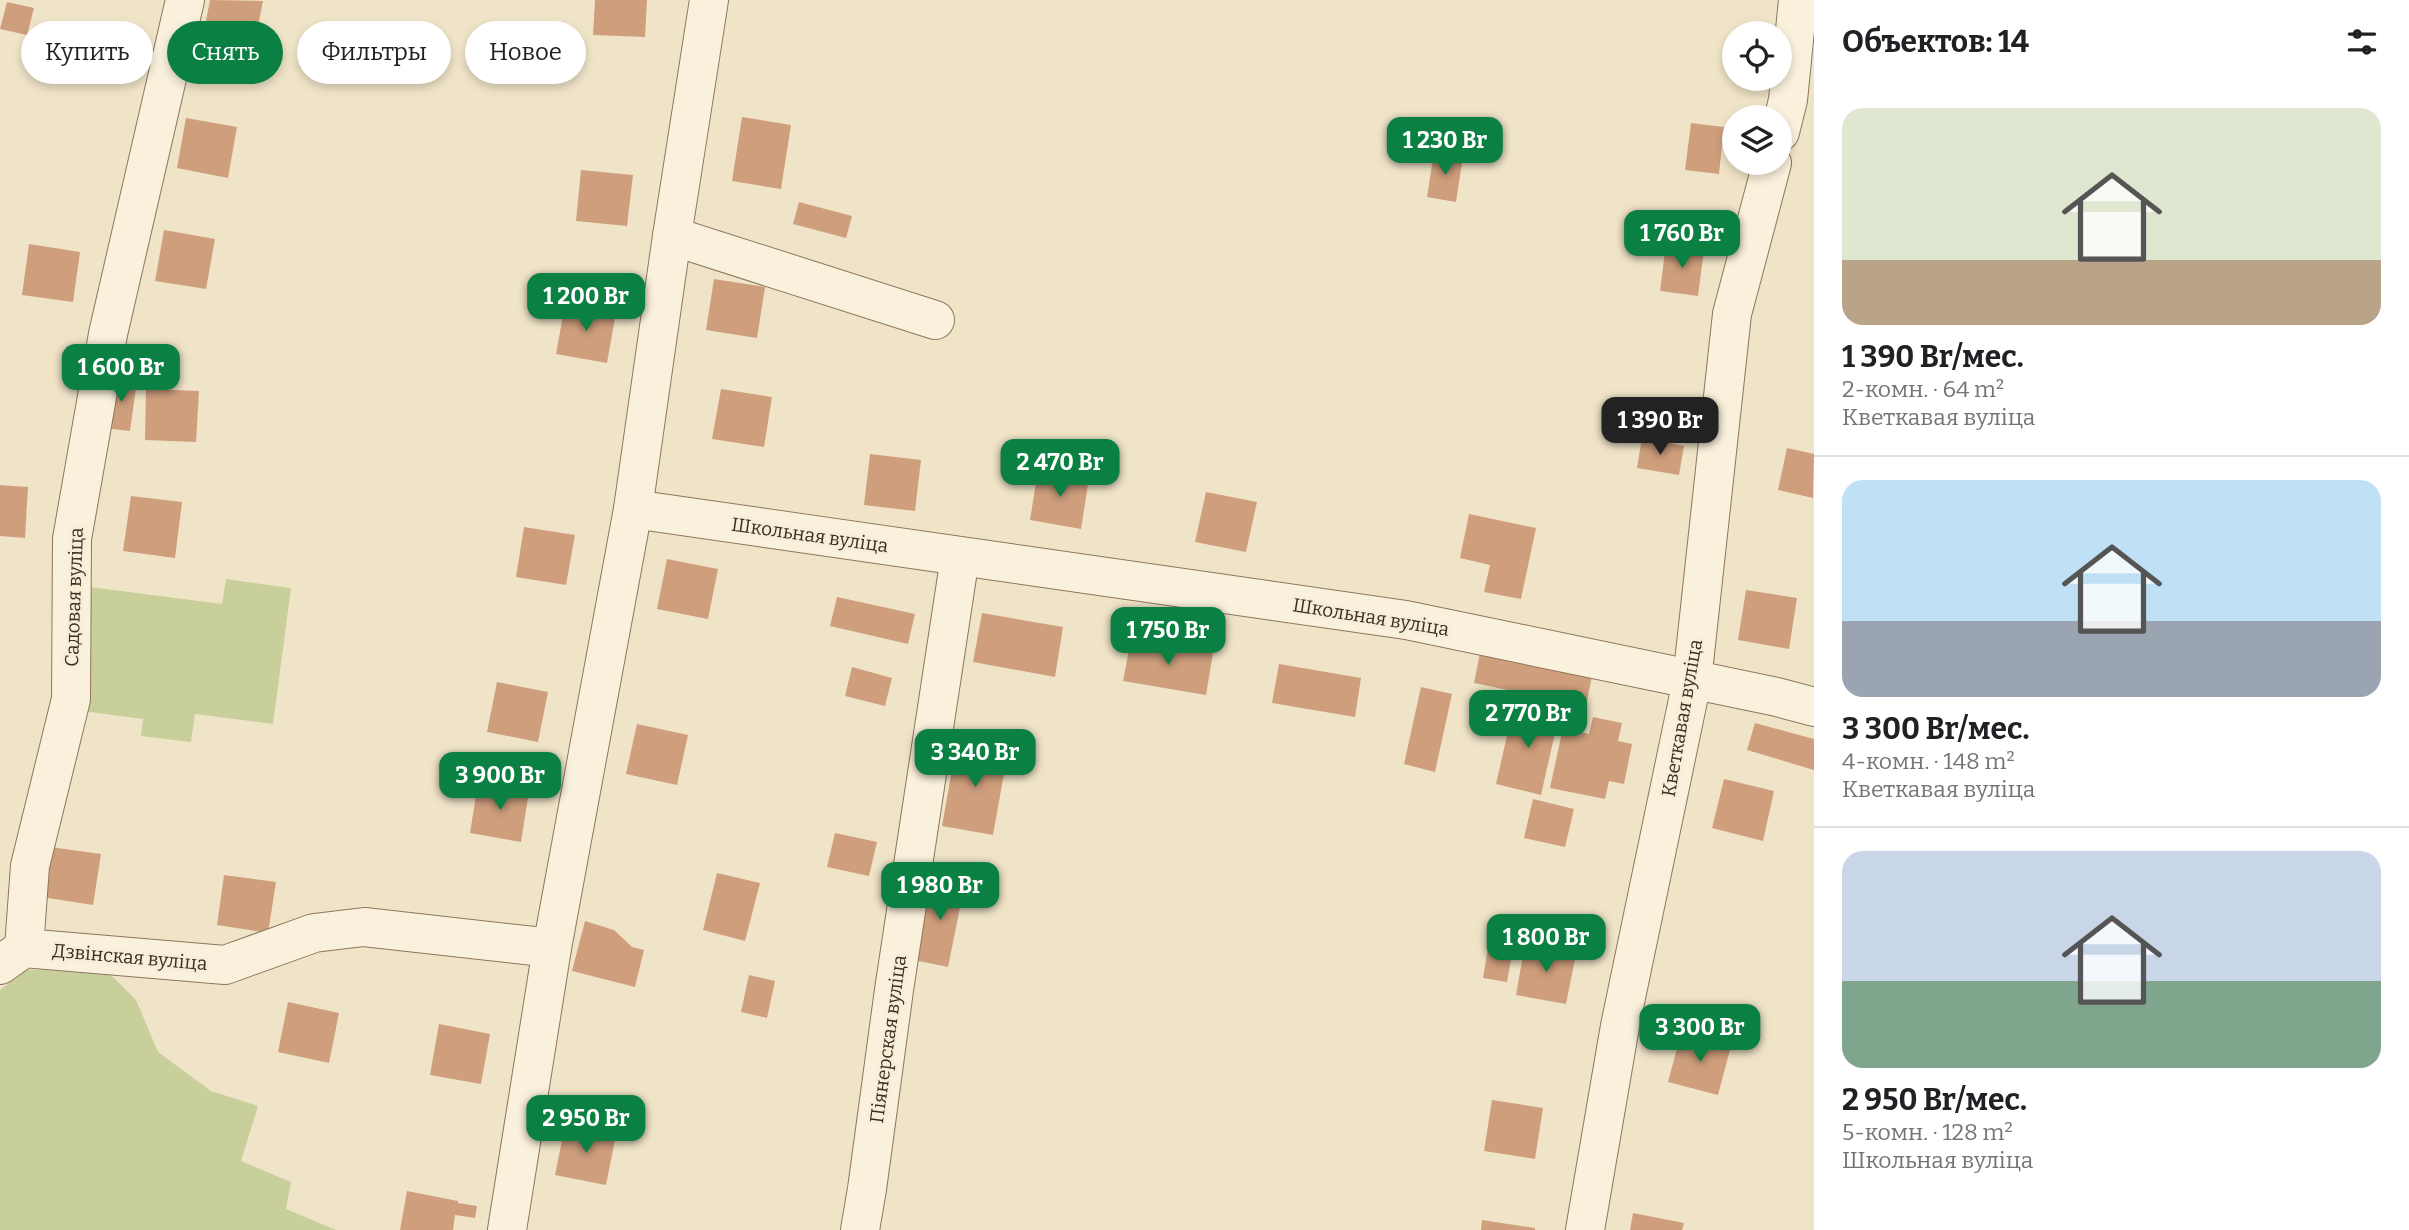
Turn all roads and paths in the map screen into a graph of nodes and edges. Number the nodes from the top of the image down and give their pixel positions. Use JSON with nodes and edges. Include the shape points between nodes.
{"nodes":[{"id":1,"x":185,"y":0,"type":"edge"},
{"id":2,"x":709,"y":0,"type":"edge"},
{"id":3,"x":1798,"y":0,"type":"edge"},
{"id":4,"x":1787,"y":105,"type":"edge"},
{"id":5,"x":1769,"y":175,"type":"edge"},
{"id":6,"x":672,"y":236,"type":"junction"},
{"id":7,"x":935,"y":320,"type":"dead end"},
{"id":8,"x":633,"y":509,"type":"junction"},
{"id":9,"x":960,"y":557,"type":"junction"},
{"id":10,"x":1692,"y":681,"type":"junction"},
{"id":11,"x":1814,"y":707,"type":"edge"},
{"id":12,"x":552,"y":948,"type":"junction"},
{"id":13,"x":12,"y":957,"type":"edge"},
{"id":14,"x":507,"y":1230,"type":"edge"},
{"id":15,"x":860,"y":1230,"type":"edge"},
{"id":16,"x":1585,"y":1230,"type":"edge"}],
"edges":[{"from":1,"to":13,"type":"street","name":"Садовая вуліца","via":[[108,334],[72,539],[71,699]]},
{"from":2,"to":6,"type":"street"},
{"from":3,"to":4,"type":"street"},
{"from":5,"to":10,"type":"street","name":"Кветкавая вуліца","via":[[1732,314]]},
{"from":6,"to":7,"type":"street"},
{"from":6,"to":8,"type":"street"},
{"from":8,"to":9,"type":"street","name":"Школьная вуліца"},
{"from":8,"to":12,"type":"street"},
{"from":9,"to":10,"type":"street","name":"Школьная вуліца","via":[[1406,620]]},
{"from":9,"to":15,"type":"street","name":"Піянерская вуліца"},
{"from":10,"to":11,"type":"street","name":"Школьная вуліца"},
{"from":10,"to":16,"type":"street","name":"Кветкавая вуліца","via":[[1620,1026]]},
{"from":12,"to":13,"type":"street","name":"Дзвінская вуліца","via":[[364,927],[314,933],[225,965]]},
{"from":12,"to":14,"type":"street"}]}
